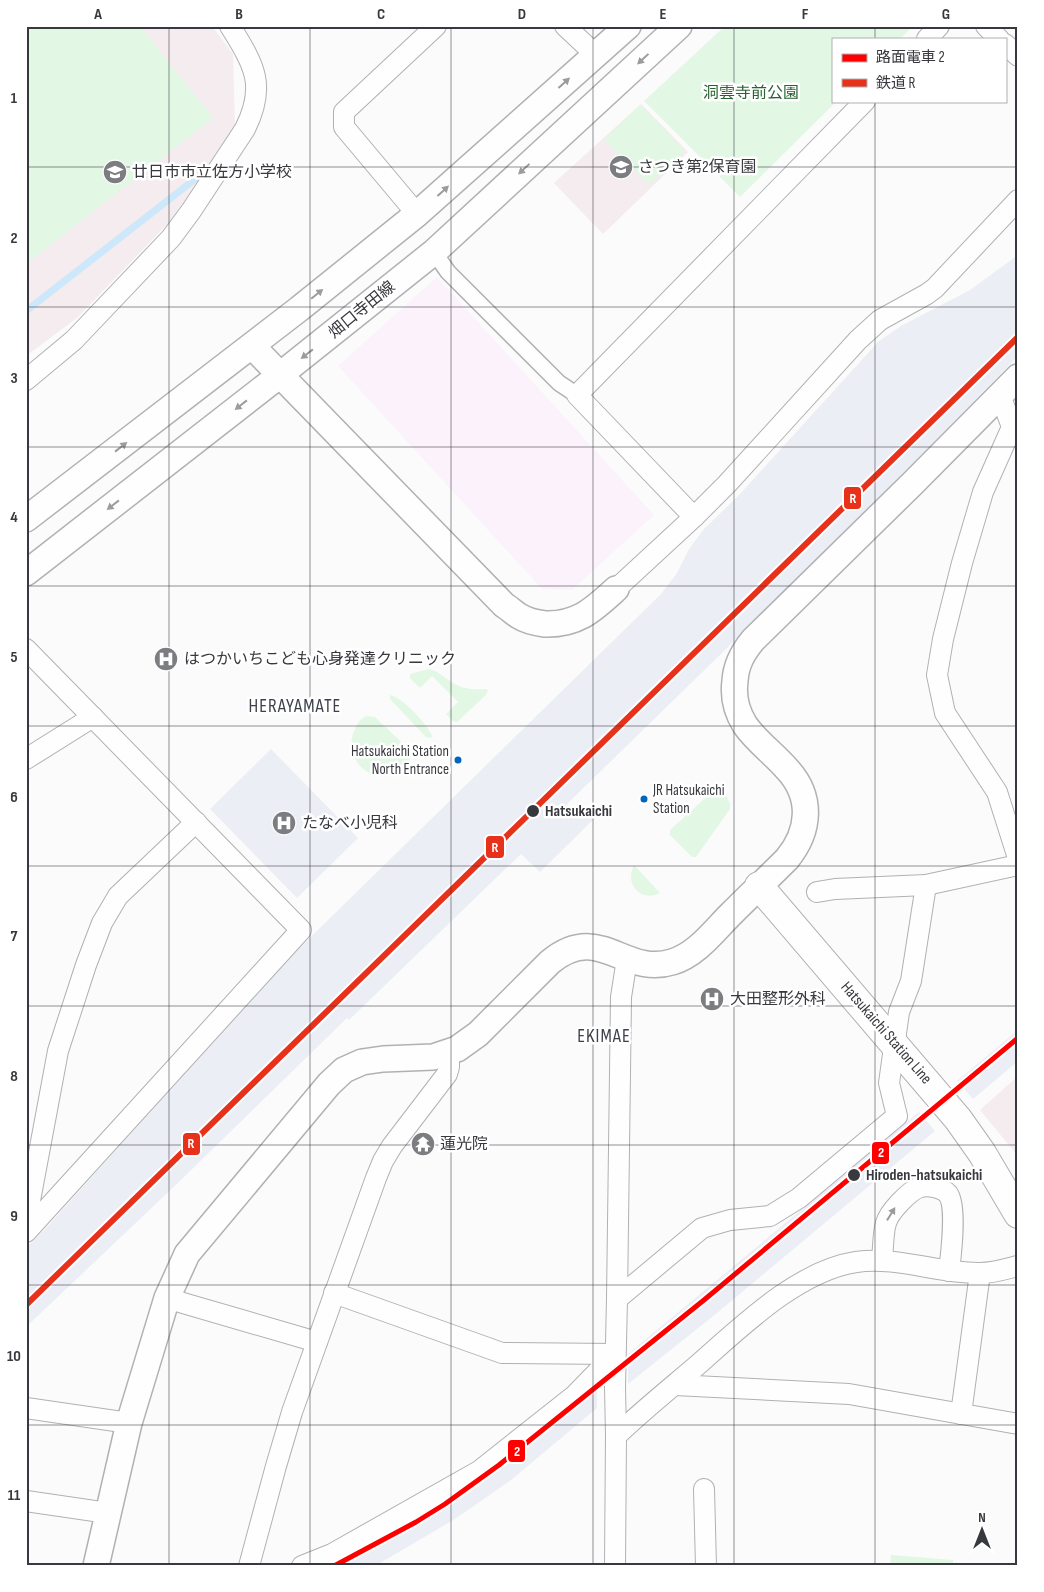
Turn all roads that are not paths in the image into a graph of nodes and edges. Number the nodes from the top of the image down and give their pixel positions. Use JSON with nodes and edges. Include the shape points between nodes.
{"nodes":[{"id":1,"x":230,"y":26,"type":"edge"},
{"id":2,"x":436,"y":26,"type":"edge"},
{"id":3,"x":565,"y":26,"type":"edge"},
{"id":4,"x":628,"y":26,"type":"edge"},
{"id":5,"x":679,"y":26,"type":"edge"},
{"id":6,"x":939,"y":26,"type":"edge"},
{"id":7,"x":986,"y":26,"type":"edge"},
{"id":8,"x":928,"y":38,"type":"edge"},
{"id":9,"x":998,"y":38,"type":"edge"},
{"id":10,"x":1006,"y":45,"type":"edge"},
{"id":11,"x":596,"y":55,"type":"junction"},
{"id":12,"x":1018,"y":56,"type":"edge"},
{"id":13,"x":864,"y":102,"type":"edge"},
{"id":14,"x":1018,"y":200,"type":"edge"},
{"id":15,"x":417,"y":214,"type":"junction"},
{"id":16,"x":434,"y":252,"type":"junction"},
{"id":17,"x":252,"y":346,"type":"junction"},
{"id":18,"x":280,"y":375,"type":"junction"},
{"id":19,"x":1018,"y":377,"type":"edge"},
{"id":20,"x":26,"y":380,"type":"edge"},
{"id":21,"x":577,"y":395,"type":"junction"},
{"id":22,"x":1000,"y":395,"type":"junction"},
{"id":23,"x":694,"y":517,"type":"junction"},
{"id":24,"x":26,"y":519,"type":"edge"},
{"id":25,"x":26,"y":572,"type":"edge"},
{"id":26,"x":616,"y":588,"type":"joint"},
{"id":27,"x":26,"y":649,"type":"edge"},
{"id":28,"x":93,"y":717,"type":"junction"},
{"id":29,"x":26,"y":759,"type":"edge"},
{"id":30,"x":196,"y":822,"type":"junction"},
{"id":31,"x":1018,"y":858,"type":"edge"},
{"id":32,"x":1018,"y":865,"type":"edge"},
{"id":33,"x":759,"y":886,"type":"junction"},
{"id":34,"x":926,"y":886,"type":"junction"},
{"id":35,"x":817,"y":892,"type":"dead end"},
{"id":36,"x":626,"y":959,"type":"junction"},
{"id":37,"x":894,"y":1043,"type":"junction"},
{"id":38,"x":449,"y":1052,"type":"junction"},
{"id":39,"x":1018,"y":1214,"type":"edge"},
{"id":40,"x":26,"y":1222,"type":"edge"},
{"id":41,"x":26,"y":1232,"type":"edge"},
{"id":42,"x":882,"y":1261,"type":"junction"},
{"id":43,"x":1018,"y":1266,"type":"edge"},
{"id":44,"x":950,"y":1270,"type":"junction"},
{"id":45,"x":980,"y":1273,"type":"junction"},
{"id":46,"x":334,"y":1293,"type":"junction"},
{"id":47,"x":167,"y":1298,"type":"junction"},
{"id":48,"x":617,"y":1299,"type":"junction"},
{"id":49,"x":317,"y":1342,"type":"junction"},
{"id":50,"x":616,"y":1354,"type":"junction"},
{"id":51,"x":675,"y":1385,"type":"junction"},
{"id":52,"x":26,"y":1408,"type":"edge"},
{"id":53,"x":961,"y":1414,"type":"junction"},
{"id":54,"x":130,"y":1423,"type":"junction"},
{"id":55,"x":1018,"y":1424,"type":"edge"},
{"id":56,"x":616,"y":1436,"type":"junction"},
{"id":57,"x":704,"y":1489,"type":"dead end"},
{"id":58,"x":26,"y":1501,"type":"edge"},
{"id":59,"x":108,"y":1513,"type":"junction"},
{"id":60,"x":96,"y":1566,"type":"edge"},
{"id":61,"x":249,"y":1566,"type":"edge"},
{"id":62,"x":302,"y":1566,"type":"edge"},
{"id":63,"x":615,"y":1566,"type":"edge"},
{"id":64,"x":706,"y":1566,"type":"edge"}],
"edges":[{"from":1,"to":20,"type":"street","via":[[253,67],[256,83],[256,99],[245,129],[171,238],[74,340]]},
{"from":2,"to":15,"type":"street","via":[[344,112],[344,127]]},
{"from":3,"to":11,"type":"street"},
{"from":4,"to":11,"type":"street"},
{"from":5,"to":16,"type":"street","name":"畑口寺田線","one_way":true},
{"from":6,"to":8,"type":"street"},
{"from":7,"to":9,"type":"street"},
{"from":10,"to":12,"type":"street"},
{"from":15,"to":11,"type":"street","one_way":true},
{"from":13,"to":21,"type":"street"},
{"from":14,"to":23,"type":"street","via":[[936,288],[880,320],[858,340]]},
{"from":17,"to":15,"type":"street","one_way":true},
{"from":16,"to":18,"type":"street","name":"畑口寺田線","one_way":true},
{"from":16,"to":21,"type":"street","via":[[448,272],[559,383]]},
{"from":17,"to":18,"type":"street"},
{"from":24,"to":17,"type":"street","one_way":true},
{"from":18,"to":25,"type":"street","name":"畑口寺田線","one_way":true},
{"from":18,"to":26,"type":"street","via":[[504,605],[520,617],[539,623],[559,624],[578,619]]},
{"from":19,"to":22,"type":"street"},
{"from":21,"to":23,"type":"street"},
{"from":22,"to":31,"type":"street","via":[[1012,427],[983,492],[943,639],[938,676],[945,713],[997,792]]},
{"from":22,"to":33,"type":"street","via":[[753,640],[740,659],[734,692],[740,715],[745,725],[794,777],[805,808],[803,830],[794,850]]},
{"from":23,"to":26,"type":"street"},
{"from":27,"to":28,"type":"street"},
{"from":28,"to":29,"type":"street"},
{"from":28,"to":30,"type":"street"},
{"from":30,"to":40,"type":"street","via":[[118,896],[102,923],[58,1051]]},
{"from":30,"to":41,"type":"street","via":[[301,930]]},
{"from":32,"to":34,"type":"street"},
{"from":33,"to":36,"type":"street","via":[[699,947],[680,959],[648,965]]},
{"from":33,"to":37,"type":"main road","name":"Hatsukaichi Station Line"},
{"from":34,"to":35,"type":"street"},
{"from":34,"to":37,"type":"street","via":[[911,981],[899,1012]]},
{"from":36,"to":38,"type":"street","via":[[590,946],[558,955],[478,1034]]},
{"from":36,"to":48,"type":"street","via":[[621,997]]},
{"from":37,"to":39,"type":"main road","name":"Hatsukaichi Station Line","via":[[958,1119]]},
{"from":37,"to":48,"type":"street","via":[[889,1083],[896,1116],[799,1198],[770,1216],[730,1220],[702,1228]]},
{"from":38,"to":46,"type":"street","via":[[446,1074],[383,1161]]},
{"from":38,"to":47,"type":"street","via":[[433,1057],[362,1062],[344,1070],[187,1254]]},
{"from":42,"to":44,"type":"street"},
{"from":42,"to":44,"type":"street","one_way":true,"via":[[886,1224],[892,1211],[919,1188],[936,1187],[948,1194],[952,1205]]},
{"from":42,"to":51,"type":"street","via":[[856,1262],[805,1279],[744,1325]]},
{"from":43,"to":45,"type":"street"},
{"from":44,"to":45,"type":"street"},
{"from":45,"to":53,"type":"street"},
{"from":46,"to":49,"type":"street"},
{"from":46,"to":50,"type":"street","via":[[502,1353]]},
{"from":47,"to":49,"type":"street"},
{"from":47,"to":54,"type":"street"},
{"from":48,"to":50,"type":"street"},
{"from":49,"to":61,"type":"street","via":[[287,1430]]},
{"from":50,"to":56,"type":"street"},
{"from":50,"to":62,"type":"street","via":[[575,1395],[479,1471],[332,1554]]},
{"from":51,"to":53,"type":"street","via":[[849,1394]]},
{"from":51,"to":56,"type":"street"},
{"from":52,"to":54,"type":"street"},
{"from":53,"to":55,"type":"street"},
{"from":54,"to":59,"type":"street"},
{"from":56,"to":63,"type":"street"},
{"from":57,"to":64,"type":"street"},
{"from":58,"to":59,"type":"street"},
{"from":59,"to":60,"type":"street"}]}
